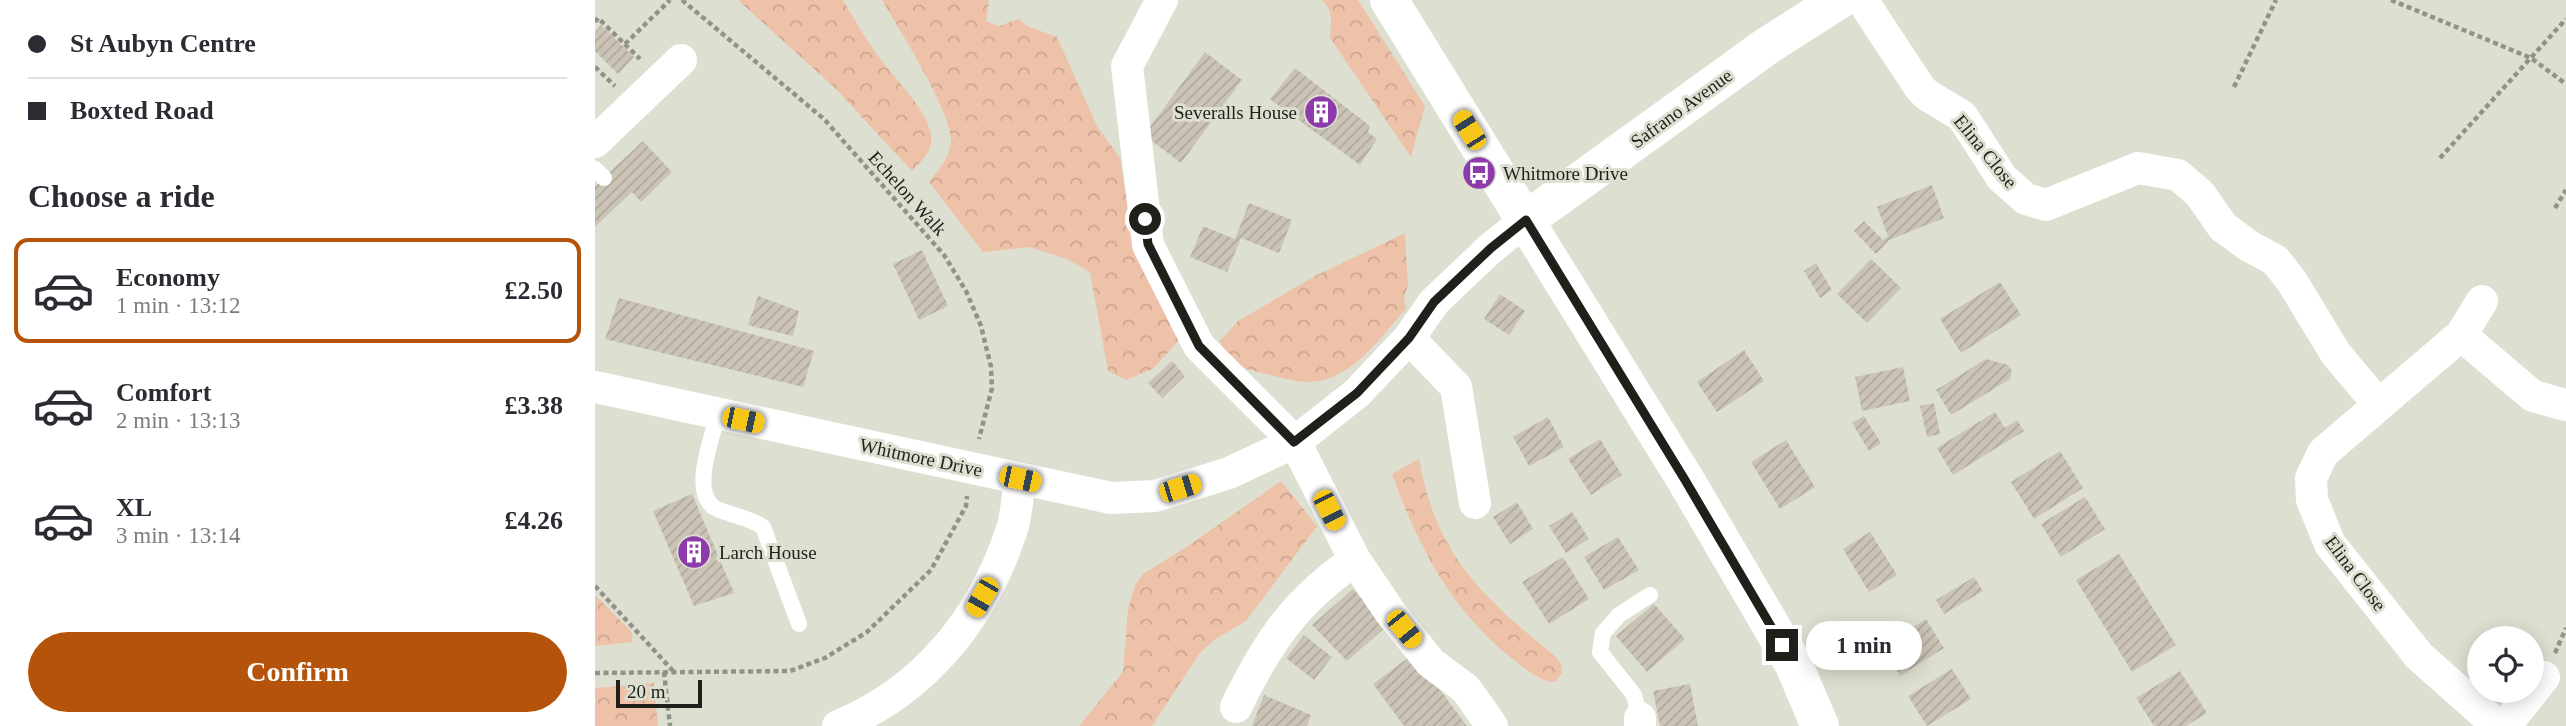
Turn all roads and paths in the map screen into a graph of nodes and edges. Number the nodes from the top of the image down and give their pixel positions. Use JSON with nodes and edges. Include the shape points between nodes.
{"nodes":[{"id":1,"x":670,"y":0,"type":"edge"},
{"id":2,"x":683,"y":0,"type":"edge"},
{"id":3,"x":1162,"y":0,"type":"edge"},
{"id":4,"x":1389,"y":0,"type":"edge"},
{"id":5,"x":1839,"y":0,"type":"edge"},
{"id":6,"x":1862,"y":0,"type":"edge"},
{"id":7,"x":2276,"y":0,"type":"edge"},
{"id":8,"x":2391,"y":0,"type":"edge"},
{"id":9,"x":2566,"y":19,"type":"edge"},
{"id":10,"x":595,"y":22,"type":"edge"},
{"id":11,"x":625,"y":44,"type":"junction"},
{"id":12,"x":2531,"y":58,"type":"junction"},
{"id":13,"x":681,"y":60,"type":"dead end"},
{"id":14,"x":595,"y":67,"type":"edge"},
{"id":15,"x":633,"y":69,"type":"dead end"},
{"id":16,"x":624,"y":78,"type":"dead end"},
{"id":17,"x":2566,"y":84,"type":"edge"},
{"id":18,"x":2234,"y":87,"type":"dead end"},
{"id":19,"x":595,"y":142,"type":"edge"},
{"id":20,"x":2440,"y":158,"type":"dead end"},
{"id":21,"x":2566,"y":190,"type":"edge"},
{"id":22,"x":2555,"y":208,"type":"dead end"},
{"id":23,"x":1526,"y":220,"type":"junction"},
{"id":24,"x":2482,"y":301,"type":"dead end"},
{"id":25,"x":2461,"y":335,"type":"junction"},
{"id":26,"x":1409,"y":338,"type":"junction"},
{"id":27,"x":595,"y":387,"type":"edge"},
{"id":28,"x":2379,"y":405,"type":"junction"},
{"id":29,"x":2566,"y":405,"type":"edge"},
{"id":30,"x":718,"y":415,"type":"junction"},
{"id":31,"x":1294,"y":442,"type":"junction"},
{"id":32,"x":971,"y":467,"type":"junction"},
{"id":33,"x":1020,"y":479,"type":"junction"},
{"id":34,"x":1475,"y":503,"type":"dead end"},
{"id":35,"x":1355,"y":560,"type":"junction"},
{"id":36,"x":595,"y":586,"type":"edge"},
{"id":37,"x":1650,"y":595,"type":"dead end"},
{"id":38,"x":799,"y":624,"type":"dead end"},
{"id":39,"x":664,"y":672,"type":"dead end"},
{"id":40,"x":674,"y":672,"type":"dead end"},
{"id":41,"x":2523,"y":703,"type":"edge"},
{"id":42,"x":1236,"y":707,"type":"dead end"},
{"id":43,"x":1640,"y":722,"type":"edge"},
{"id":44,"x":670,"y":726,"type":"edge"},
{"id":45,"x":838,"y":726,"type":"edge"},
{"id":46,"x":1492,"y":726,"type":"edge"},
{"id":47,"x":1820,"y":726,"type":"edge"},
{"id":48,"x":2498,"y":726,"type":"edge"},
{"id":49,"x":2505,"y":726,"type":"edge"}],
"edges":[{"from":1,"to":11,"type":"path"},
{"from":2,"to":32,"type":"path","name":"Echelon Walk","via":[[824,119],[944,255],[981,326],[991,367],[992,388]]},
{"from":3,"to":31,"type":"street","via":[[1128,66],[1148,244],[1199,346]]},
{"from":4,"to":23,"type":"street"},
{"from":5,"to":23,"type":"street","name":"Safrano Avenue","via":[[1767,46]]},
{"from":6,"to":28,"type":"street","name":"Elina Close","via":[[1920,88],[1962,116],[2002,178],[2027,199],[2046,205],[2138,168],[2178,175],[2200,194],[2223,227],[2275,260],[2336,354]]},
{"from":7,"to":18,"type":"path"},
{"from":8,"to":12,"type":"path"},
{"from":9,"to":12,"type":"path"},
{"from":10,"to":11,"type":"path","via":[[599,19]]},
{"from":11,"to":15,"type":"path","via":[[641,60]]},
{"from":12,"to":17,"type":"path"},
{"from":12,"to":20,"type":"path"},
{"from":13,"to":19,"type":"street"},
{"from":14,"to":16,"type":"path","via":[[616,87]]},
{"from":21,"to":22,"type":"path"},
{"from":23,"to":26,"type":"street","name":"Whitmore Drive","via":[[1434,302]]},
{"from":23,"to":47,"type":"street","via":[[1794,665]]},
{"from":24,"to":25,"type":"street","name":"Elina Close"},
{"from":25,"to":28,"type":"street","name":"Elina Close"},
{"from":25,"to":29,"type":"street","via":[[2532,396]]},
{"from":26,"to":31,"type":"street","name":"Whitmore Drive","via":[[1357,393]]},
{"from":26,"to":34,"type":"street","via":[[1456,387]]},
{"from":27,"to":30,"type":"street","name":"Whitmore Drive"},
{"from":28,"to":48,"type":"street","name":"Elina Close","via":[[2323,453],[2311,478],[2312,500],[2330,544],[2420,656]]},
{"from":30,"to":32,"type":"street","name":"Whitmore Drive"},
{"from":30,"to":38,"type":"lane","via":[[702,476],[704,494],[713,508],[763,527]]},
{"from":31,"to":33,"type":"street","name":"Whitmore Drive","via":[[1229,473],[1155,496],[1111,498]]},
{"from":31,"to":35,"type":"street"},
{"from":32,"to":33,"type":"street","name":"Whitmore Drive"},
{"from":33,"to":45,"type":"street","via":[[1012,530],[992,581],[963,630],[921,676],[884,703]]},
{"from":35,"to":42,"type":"street","via":[[1332,576],[1277,632]]},
{"from":35,"to":46,"type":"street","via":[[1431,663],[1466,689]]},
{"from":36,"to":40,"type":"path"},
{"from":37,"to":43,"type":"lane","via":[[1619,615],[1603,633],[1600,652],[1634,695]]},
{"from":39,"to":44,"type":"path"},
{"from":41,"to":49,"type":"street"}]}
